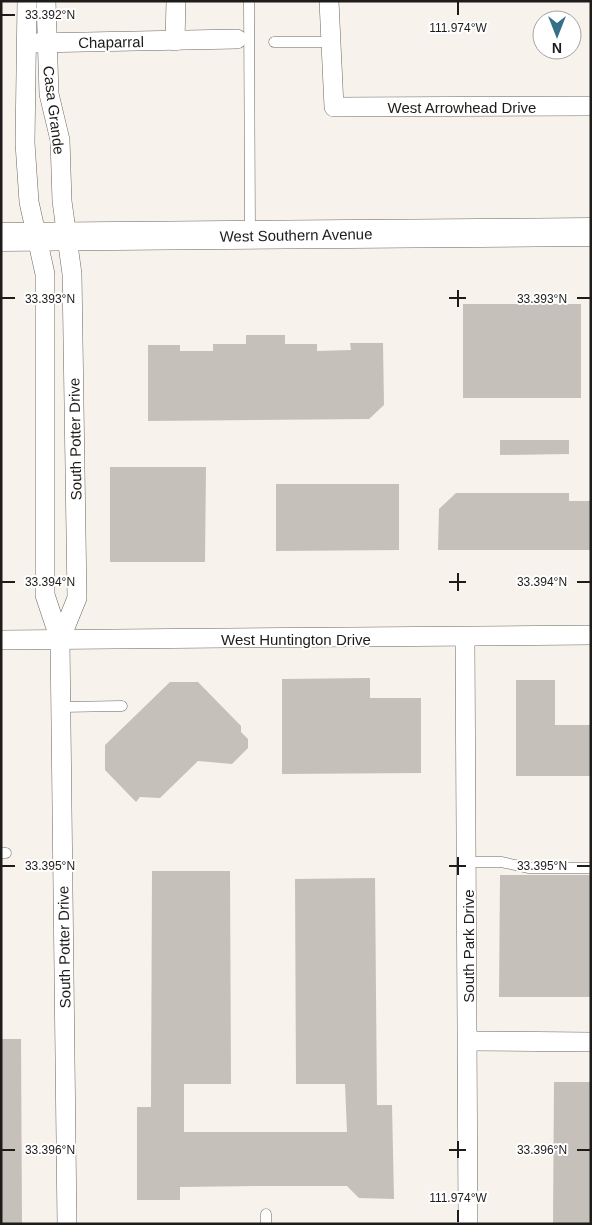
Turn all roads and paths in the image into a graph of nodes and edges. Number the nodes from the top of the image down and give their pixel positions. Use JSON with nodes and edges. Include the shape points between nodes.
{"nodes":[{"id":1,"x":26,"y":1,"type":"edge"},
{"id":2,"x":46,"y":1,"type":"edge"},
{"id":3,"x":176,"y":1,"type":"edge"},
{"id":4,"x":249,"y":1,"type":"edge"},
{"id":5,"x":328,"y":1,"type":"edge"},
{"id":6,"x":237,"y":39,"type":"dead end"},
{"id":7,"x":175,"y":41,"type":"junction"},
{"id":8,"x":274,"y":42,"type":"dead end"},
{"id":9,"x":330,"y":42,"type":"junction"},
{"id":10,"x":26,"y":43,"type":"junction"},
{"id":11,"x":46,"y":43,"type":"junction"},
{"id":12,"x":591,"y":106,"type":"edge"},
{"id":13,"x":591,"y":232,"type":"edge"},
{"id":14,"x":250,"y":235,"type":"junction"},
{"id":15,"x":36,"y":236,"type":"junction"},
{"id":16,"x":66,"y":236,"type":"junction"},
{"id":17,"x":1,"y":237,"type":"edge"},
{"id":18,"x":591,"y":635,"type":"edge"},
{"id":19,"x":465,"y":638,"type":"junction"},
{"id":20,"x":1,"y":640,"type":"edge"},
{"id":21,"x":60,"y":640,"type":"junction"},
{"id":22,"x":122,"y":706,"type":"dead end"},
{"id":23,"x":61,"y":707,"type":"junction"},
{"id":24,"x":467,"y":862,"type":"junction"},
{"id":25,"x":591,"y":868,"type":"edge"},
{"id":26,"x":468,"y":1041,"type":"junction"},
{"id":27,"x":591,"y":1042,"type":"edge"},
{"id":28,"x":67,"y":1224,"type":"edge"},
{"id":29,"x":468,"y":1224,"type":"edge"}],
"edges":[{"from":1,"to":10,"type":"street","name":"Casa Grande"},
{"from":2,"to":11,"type":"street","name":"Casa Grande"},
{"from":3,"to":7,"type":"street"},
{"from":4,"to":14,"type":"lane"},
{"from":5,"to":9,"type":"street"},
{"from":6,"to":7,"type":"street","name":"Chaparral"},
{"from":7,"to":11,"type":"street","name":"Chaparral"},
{"from":8,"to":9,"type":"lane"},
{"from":9,"to":12,"type":"street","name":"West Arrowhead Drive","via":[[334,107]]},
{"from":10,"to":11,"type":"street"},
{"from":10,"to":15,"type":"street","name":"Casa Grande","via":[[25,143],[29,202]]},
{"from":11,"to":16,"type":"street","name":"Casa Grande","via":[[49,94],[60,140]]},
{"from":13,"to":14,"type":"main road","name":"West Southern Avenue"},
{"from":14,"to":16,"type":"main road","name":"West Southern Avenue"},
{"from":15,"to":16,"type":"main road","name":"West Southern Avenue"},
{"from":15,"to":17,"type":"main road","name":"West Southern Avenue"},
{"from":15,"to":21,"type":"street","name":"South Potter Drive","via":[[45,274],[45,595]]},
{"from":16,"to":21,"type":"street","name":"South Potter Drive","via":[[72,274],[78,598]]},
{"from":18,"to":19,"type":"street","name":"West Huntington Drive"},
{"from":19,"to":21,"type":"street","name":"West Huntington Drive"},
{"from":19,"to":24,"type":"street","name":"South Park Drive"},
{"from":20,"to":21,"type":"street","name":"West Huntington Drive"},
{"from":21,"to":23,"type":"street","name":"South Potter Drive"},
{"from":22,"to":23,"type":"lane"},
{"from":23,"to":28,"type":"street","name":"South Potter Drive"},
{"from":24,"to":25,"type":"lane","via":[[501,862],[529,868]]},
{"from":24,"to":26,"type":"street","name":"South Park Drive"},
{"from":26,"to":27,"type":"street"},
{"from":26,"to":29,"type":"street","name":"South Park Drive"}]}
